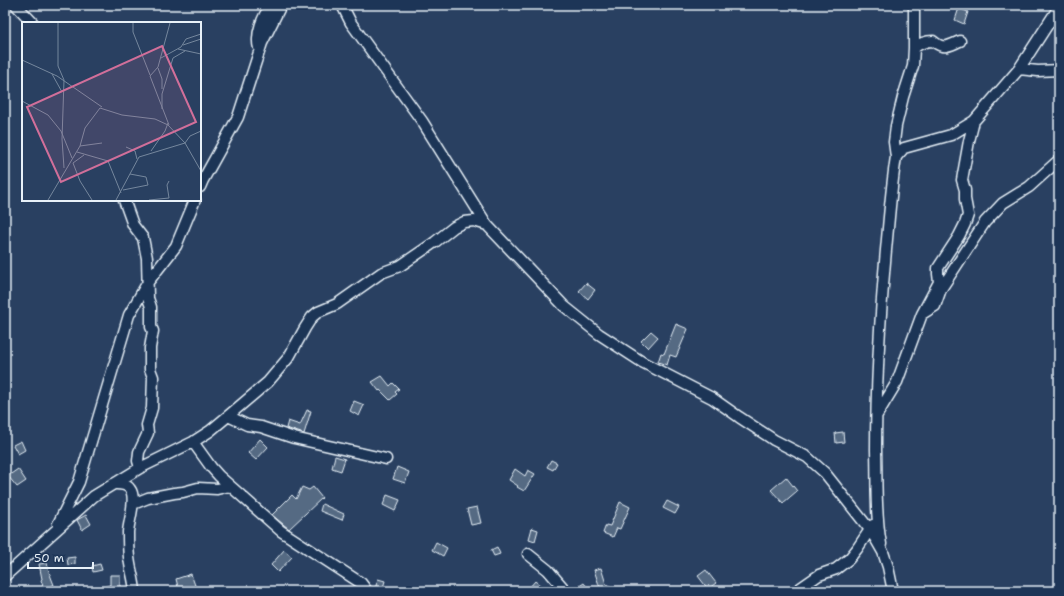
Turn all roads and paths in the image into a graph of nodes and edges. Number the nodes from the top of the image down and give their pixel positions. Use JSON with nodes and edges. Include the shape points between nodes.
{"nodes":[{"id":1,"x":16,"y":5,"type":"edge"},
{"id":2,"x":271,"y":5,"type":"edge"},
{"id":3,"x":281,"y":5,"type":"edge"},
{"id":4,"x":342,"y":5,"type":"edge"},
{"id":5,"x":914,"y":5,"type":"edge"},
{"id":6,"x":1059,"y":7,"type":"edge"},
{"id":7,"x":32,"y":22,"type":"edge"},
{"id":8,"x":960,"y":41,"type":"dead end"},
{"id":9,"x":914,"y":48,"type":"junction"},
{"id":10,"x":260,"y":50,"type":"junction"},
{"id":11,"x":1019,"y":69,"type":"junction"},
{"id":12,"x":1059,"y":70,"type":"edge"},
{"id":13,"x":974,"y":121,"type":"junction"},
{"id":14,"x":896,"y":157,"type":"junction"},
{"id":15,"x":1059,"y":160,"type":"edge"},
{"id":16,"x":201,"y":185,"type":"edge"},
{"id":17,"x":124,"y":201,"type":"edge"},
{"id":18,"x":194,"y":201,"type":"edge"},
{"id":19,"x":474,"y":204,"type":"junction"},
{"id":20,"x":471,"y":221,"type":"junction"},
{"id":21,"x":487,"y":225,"type":"junction"},
{"id":22,"x":148,"y":282,"type":"junction"},
{"id":23,"x":922,"y":314,"type":"junction"},
{"id":24,"x":228,"y":416,"type":"junction"},
{"id":25,"x":876,"y":416,"type":"junction"},
{"id":26,"x":193,"y":442,"type":"junction"},
{"id":27,"x":386,"y":459,"type":"dead end"},
{"id":28,"x":140,"y":468,"type":"junction"},
{"id":29,"x":113,"y":484,"type":"junction"},
{"id":30,"x":230,"y":486,"type":"junction"},
{"id":31,"x":131,"y":489,"type":"junction"},
{"id":32,"x":148,"y":498,"type":"junction"},
{"id":33,"x":133,"y":504,"type":"junction"},
{"id":34,"x":877,"y":512,"type":"junction"},
{"id":35,"x":56,"y":530,"type":"junction"},
{"id":36,"x":871,"y":530,"type":"junction"},
{"id":37,"x":883,"y":552,"type":"junction"},
{"id":38,"x":528,"y":554,"type":"dead end"},
{"id":39,"x":5,"y":576,"type":"edge"},
{"id":40,"x":136,"y":591,"type":"edge"},
{"id":41,"x":367,"y":591,"type":"edge"},
{"id":42,"x":566,"y":591,"type":"edge"},
{"id":43,"x":796,"y":591,"type":"edge"},
{"id":44,"x":893,"y":591,"type":"edge"}],
"edges":[{"from":1,"to":7,"type":"street"},
{"from":2,"to":10,"type":"street","via":[[266,11],[259,34]]},
{"from":3,"to":10,"type":"street"},
{"from":4,"to":19,"type":"street","via":[[351,23],[422,121]]},
{"from":5,"to":9,"type":"street"},
{"from":6,"to":11,"type":"street"},
{"from":8,"to":9,"type":"street","via":[[944,47],[934,41],[927,41]]},
{"from":9,"to":14,"type":"street","via":[[913,66],[896,126]]},
{"from":10,"to":16,"type":"street","via":[[238,117]]},
{"from":11,"to":12,"type":"street"},
{"from":11,"to":13,"type":"street"},
{"from":13,"to":14,"type":"street","via":[[951,135],[904,148]]},
{"from":13,"to":23,"type":"street","via":[[962,180],[968,214],[959,236],[938,268],[939,282]]},
{"from":14,"to":25,"type":"street","via":[[880,313]]},
{"from":15,"to":23,"type":"street","via":[[1029,187],[1003,203],[985,222],[941,289],[935,306]]},
{"from":17,"to":22,"type":"street","via":[[133,225],[144,238]]},
{"from":18,"to":22,"type":"street","via":[[176,246]]},
{"from":19,"to":20,"type":"street"},
{"from":19,"to":21,"type":"street"},
{"from":20,"to":21,"type":"street"},
{"from":20,"to":24,"type":"street","via":[[454,226],[400,266],[381,273],[337,304],[318,312],[305,328],[289,358],[268,382]]},
{"from":21,"to":36,"type":"street","via":[[564,306],[600,334],[642,362],[712,398],[774,440],[807,457],[825,473]]},
{"from":22,"to":28,"type":"street","via":[[153,331],[150,348],[150,369],[153,377],[152,408],[148,432],[138,452]]},
{"from":22,"to":35,"type":"street","via":[[129,315],[79,482]]},
{"from":23,"to":25,"type":"street","via":[[897,382]]},
{"from":24,"to":26,"type":"street"},
{"from":24,"to":27,"type":"street","via":[[247,425],[294,438]]},
{"from":25,"to":34,"type":"street"},
{"from":26,"to":28,"type":"street"},
{"from":26,"to":30,"type":"street","via":[[211,467]]},
{"from":28,"to":29,"type":"street"},
{"from":29,"to":31,"type":"street","via":[[126,485]]},
{"from":29,"to":35,"type":"street","via":[[94,496]]},
{"from":30,"to":32,"type":"street","via":[[217,489],[198,488]]},
{"from":30,"to":41,"type":"street","via":[[281,531],[361,583]]},
{"from":31,"to":32,"type":"street"},
{"from":31,"to":33,"type":"street"},
{"from":32,"to":33,"type":"street"},
{"from":33,"to":40,"type":"street","via":[[128,532],[129,557]]},
{"from":34,"to":36,"type":"street"},
{"from":34,"to":37,"type":"street"},
{"from":35,"to":39,"type":"street"},
{"from":36,"to":37,"type":"street"},
{"from":36,"to":43,"type":"street","via":[[849,559]]},
{"from":37,"to":44,"type":"street"},
{"from":38,"to":42,"type":"street","via":[[548,570]]}]}
